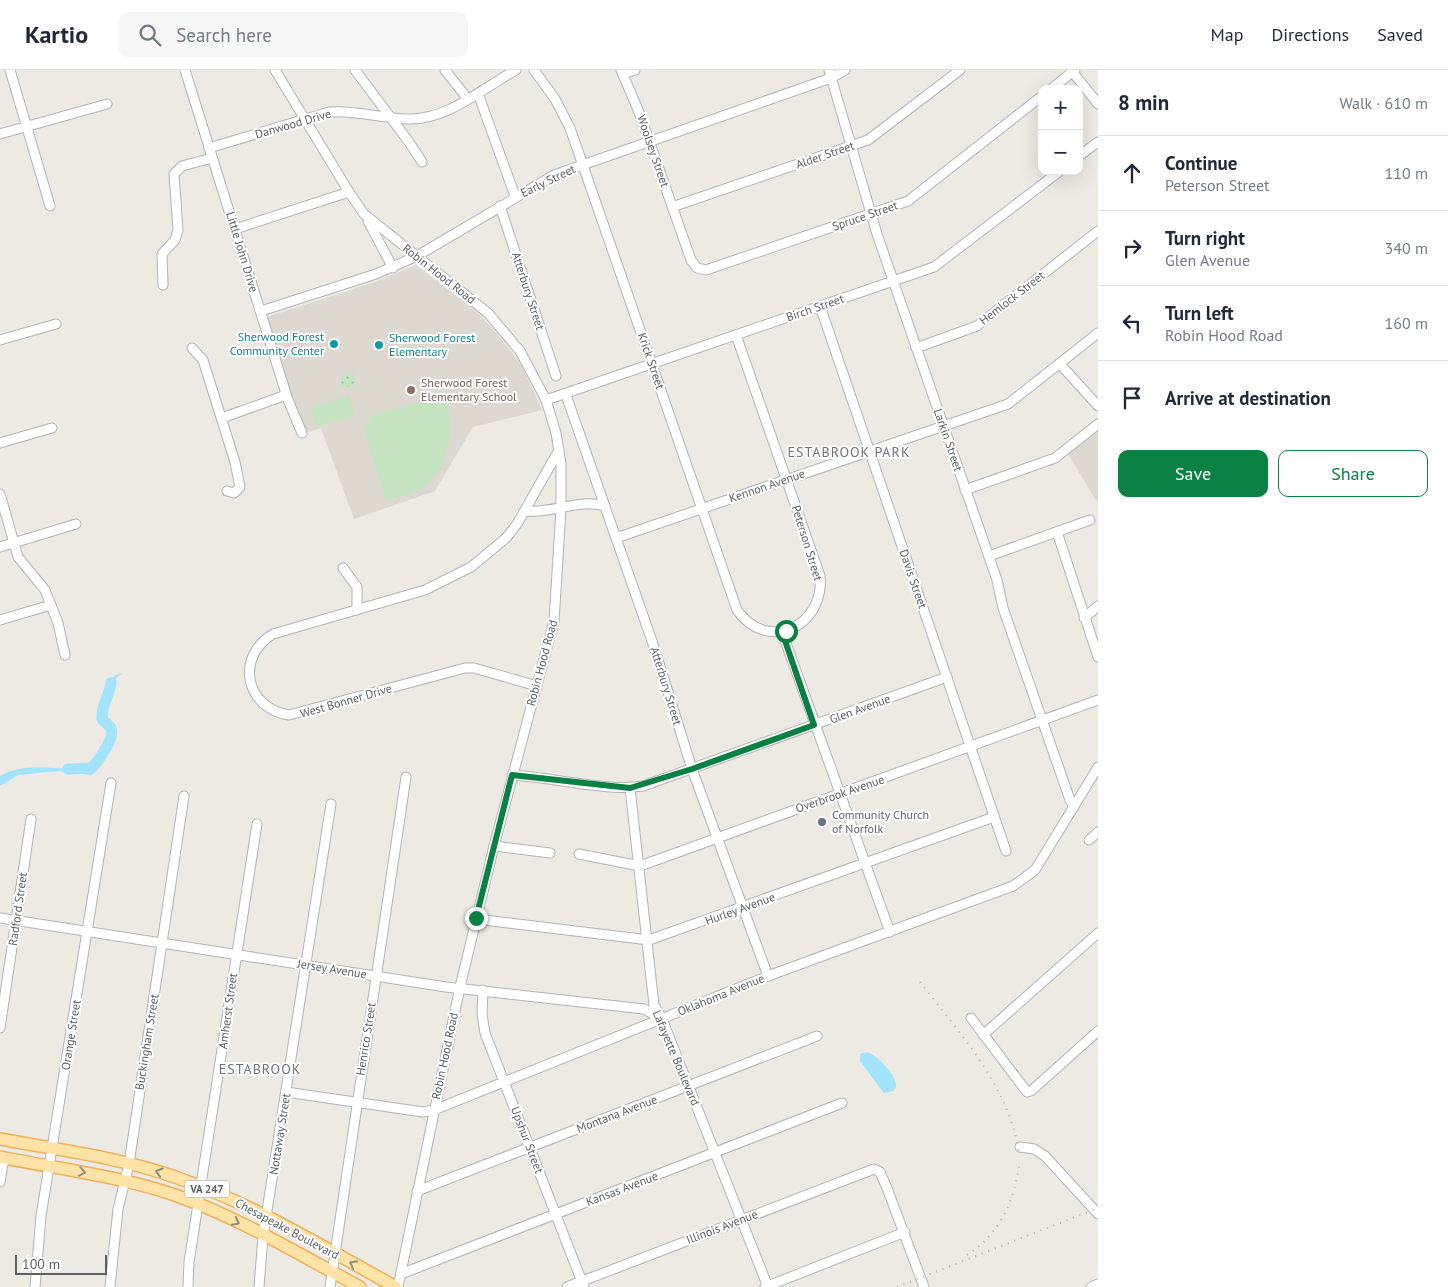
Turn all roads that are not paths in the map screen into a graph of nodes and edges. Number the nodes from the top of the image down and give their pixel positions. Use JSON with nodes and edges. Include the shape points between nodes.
{"nodes":[{"id":1,"x":10,"y":70,"type":"edge"},
{"id":2,"x":185,"y":70,"type":"edge"},
{"id":3,"x":275,"y":70,"type":"edge"},
{"id":4,"x":355,"y":70,"type":"edge"},
{"id":5,"x":445,"y":70,"type":"edge"},
{"id":6,"x":516,"y":70,"type":"edge"},
{"id":7,"x":534,"y":70,"type":"edge"},
{"id":8,"x":635,"y":70,"type":"edge"},
{"id":9,"x":845,"y":70,"type":"edge"},
{"id":10,"x":960,"y":70,"type":"edge"},
{"id":11,"x":1073,"y":71,"type":"edge"},
{"id":12,"x":622,"y":72,"type":"edge"},
{"id":13,"x":830,"y":74,"type":"edge"},
{"id":14,"x":1056,"y":85,"type":"edge"},
{"id":15,"x":468,"y":98,"type":"junction"},
{"id":16,"x":480,"y":99,"type":"dead end"},
{"id":17,"x":1038,"y":99,"type":"edge"},
{"id":18,"x":107,"y":104,"type":"dead end"},
{"id":19,"x":1098,"y":104,"type":"edge"},
{"id":20,"x":391,"y":117,"type":"junction"},
{"id":21,"x":305,"y":119,"type":"junction"},
{"id":22,"x":26,"y":126,"type":"junction"},
{"id":23,"x":0,"y":134,"type":"edge"},
{"id":24,"x":649,"y":141,"type":"junction"},
{"id":25,"x":1098,"y":142,"type":"edge"},
{"id":26,"x":852,"y":146,"type":"junction"},
{"id":27,"x":209,"y":148,"type":"junction"},
{"id":28,"x":1083,"y":153,"type":"edge"},
{"id":29,"x":212,"y":158,"type":"junction"},
{"id":30,"x":422,"y":162,"type":"dead end"},
{"id":31,"x":582,"y":164,"type":"junction"},
{"id":32,"x":1055,"y":175,"type":"edge"},
{"id":33,"x":349,"y":192,"type":"junction"},
{"id":34,"x":515,"y":196,"type":"junction"},
{"id":35,"x":50,"y":206,"type":"dead end"},
{"id":36,"x":500,"y":206,"type":"junction"},
{"id":37,"x":672,"y":207,"type":"junction"},
{"id":38,"x":364,"y":214,"type":"junction"},
{"id":39,"x":871,"y":214,"type":"junction"},
{"id":40,"x":235,"y":229,"type":"junction"},
{"id":41,"x":1098,"y":231,"type":"edge"},
{"id":42,"x":682,"y":234,"type":"joint"},
{"id":43,"x":417,"y":256,"type":"junction"},
{"id":44,"x":393,"y":268,"type":"junction"},
{"id":45,"x":893,"y":282,"type":"junction"},
{"id":46,"x":163,"y":285,"type":"dead end"},
{"id":47,"x":820,"y":306,"type":"junction"},
{"id":48,"x":261,"y":311,"type":"junction"},
{"id":49,"x":56,"y":324,"type":"dead end"},
{"id":50,"x":1098,"y":333,"type":"edge"},
{"id":51,"x":736,"y":335,"type":"junction"},
{"id":52,"x":0,"y":340,"type":"edge"},
{"id":53,"x":192,"y":348,"type":"dead end"},
{"id":54,"x":916,"y":348,"type":"junction"},
{"id":55,"x":652,"y":364,"type":"junction"},
{"id":56,"x":1060,"y":364,"type":"junction"},
{"id":57,"x":556,"y":376,"type":"dead end"},
{"id":58,"x":566,"y":395,"type":"junction"},
{"id":59,"x":286,"y":396,"type":"junction"},
{"id":60,"x":546,"y":400,"type":"junction"},
{"id":61,"x":1098,"y":406,"type":"edge"},
{"id":62,"x":222,"y":418,"type":"junction"},
{"id":63,"x":1098,"y":424,"type":"edge"},
{"id":64,"x":943,"y":426,"type":"junction"},
{"id":65,"x":52,"y":428,"type":"dead end"},
{"id":66,"x":302,"y":433,"type":"dead end"},
{"id":67,"x":0,"y":443,"type":"edge"},
{"id":68,"x":559,"y":450,"type":"junction"},
{"id":69,"x":869,"y":451,"type":"junction"},
{"id":70,"x":787,"y":480,"type":"junction"},
{"id":71,"x":965,"y":490,"type":"junction"},
{"id":72,"x":227,"y":491,"type":"dead end"},
{"id":73,"x":0,"y":494,"type":"edge"},
{"id":74,"x":605,"y":506,"type":"junction"},
{"id":75,"x":560,"y":509,"type":"junction"},
{"id":76,"x":701,"y":509,"type":"junction"},
{"id":77,"x":526,"y":511,"type":"junction"},
{"id":78,"x":1090,"y":520,"type":"dead end"},
{"id":79,"x":76,"y":524,"type":"dead end"},
{"id":80,"x":1057,"y":532,"type":"junction"},
{"id":81,"x":616,"y":538,"type":"junction"},
{"id":82,"x":14,"y":543,"type":"junction"},
{"id":83,"x":0,"y":547,"type":"edge"},
{"id":84,"x":989,"y":556,"type":"junction"},
{"id":85,"x":343,"y":568,"type":"dead end"},
{"id":86,"x":51,"y":605,"type":"junction"},
{"id":87,"x":1098,"y":606,"type":"edge"},
{"id":88,"x":356,"y":610,"type":"junction"},
{"id":89,"x":1084,"y":618,"type":"junction"},
{"id":90,"x":0,"y":620,"type":"edge"},
{"id":91,"x":782,"y":632,"type":"junction"},
{"id":92,"x":66,"y":655,"type":"dead end"},
{"id":93,"x":1098,"y":657,"type":"edge"},
{"id":94,"x":947,"y":677,"type":"junction"},
{"id":95,"x":536,"y":686,"type":"junction"},
{"id":96,"x":1098,"y":700,"type":"edge"},
{"id":97,"x":1042,"y":721,"type":"junction"},
{"id":98,"x":814,"y":725,"type":"junction"},
{"id":99,"x":971,"y":746,"type":"junction"},
{"id":100,"x":1098,"y":767,"type":"edge"},
{"id":101,"x":692,"y":769,"type":"junction"},
{"id":102,"x":512,"y":775,"type":"junction"},
{"id":103,"x":406,"y":777,"type":"dead end"},
{"id":104,"x":111,"y":783,"type":"dead end"},
{"id":105,"x":630,"y":788,"type":"junction"},
{"id":106,"x":840,"y":794,"type":"junction"},
{"id":107,"x":184,"y":796,"type":"dead end"},
{"id":108,"x":331,"y":804,"type":"dead end"},
{"id":109,"x":1074,"y":807,"type":"junction"},
{"id":110,"x":994,"y":817,"type":"junction"},
{"id":111,"x":31,"y":819,"type":"dead end"},
{"id":112,"x":257,"y":824,"type":"dead end"},
{"id":113,"x":1098,"y":832,"type":"edge"},
{"id":114,"x":718,"y":839,"type":"junction"},
{"id":115,"x":1089,"y":840,"type":"dead end"},
{"id":116,"x":494,"y":846,"type":"junction"},
{"id":117,"x":1006,"y":851,"type":"dead end"},
{"id":118,"x":550,"y":853,"type":"dead end"},
{"id":119,"x":579,"y":854,"type":"dead end"},
{"id":120,"x":865,"y":863,"type":"junction"},
{"id":121,"x":638,"y":866,"type":"junction"},
{"id":122,"x":742,"y":908,"type":"junction"},
{"id":123,"x":0,"y":918,"type":"edge"},
{"id":124,"x":476,"y":918,"type":"junction"},
{"id":125,"x":16,"y":920,"type":"junction"},
{"id":126,"x":86,"y":931,"type":"junction"},
{"id":127,"x":890,"y":932,"type":"junction"},
{"id":128,"x":1098,"y":933,"type":"edge"},
{"id":129,"x":646,"y":940,"type":"junction"},
{"id":130,"x":162,"y":942,"type":"junction"},
{"id":131,"x":236,"y":954,"type":"junction"},
{"id":132,"x":306,"y":965,"type":"junction"},
{"id":133,"x":376,"y":976,"type":"junction"},
{"id":134,"x":768,"y":976,"type":"junction"},
{"id":135,"x":460,"y":987,"type":"junction"},
{"id":136,"x":483,"y":990,"type":"junction"},
{"id":137,"x":662,"y":1018,"type":"junction"},
{"id":138,"x":971,"y":1018,"type":"dead end"},
{"id":139,"x":0,"y":1028,"type":"edge"},
{"id":140,"x":1098,"y":1031,"type":"edge"},
{"id":141,"x":983,"y":1035,"type":"junction"},
{"id":142,"x":816,"y":1036,"type":"dead end"},
{"id":143,"x":504,"y":1082,"type":"junction"},
{"id":144,"x":689,"y":1086,"type":"junction"},
{"id":145,"x":286,"y":1092,"type":"junction"},
{"id":146,"x":356,"y":1103,"type":"junction"},
{"id":147,"x":842,"y":1103,"type":"dead end"},
{"id":148,"x":434,"y":1110,"type":"junction"},
{"id":149,"x":0,"y":1139,"type":"edge"},
{"id":150,"x":530,"y":1147,"type":"junction"},
{"id":151,"x":1020,"y":1147,"type":"dead end"},
{"id":152,"x":53,"y":1149,"type":"junction"},
{"id":153,"x":714,"y":1152,"type":"junction"},
{"id":154,"x":2,"y":1158,"type":"edge"},
{"id":155,"x":129,"y":1164,"type":"junction"},
{"id":156,"x":50,"y":1166,"type":"junction"},
{"id":157,"x":125,"y":1181,"type":"junction"},
{"id":158,"x":0,"y":1182,"type":"edge"},
{"id":159,"x":200,"y":1186,"type":"junction"},
{"id":160,"x":418,"y":1191,"type":"junction"},
{"id":161,"x":198,"y":1204,"type":"junction"},
{"id":162,"x":556,"y":1214,"type":"junction"},
{"id":163,"x":1098,"y":1214,"type":"edge"},
{"id":164,"x":266,"y":1218,"type":"junction"},
{"id":165,"x":740,"y":1220,"type":"junction"},
{"id":166,"x":904,"y":1232,"type":"junction"},
{"id":167,"x":263,"y":1236,"type":"junction"},
{"id":168,"x":334,"y":1254,"type":"junction"},
{"id":169,"x":331,"y":1272,"type":"junction"},
{"id":170,"x":401,"y":1274,"type":"junction"},
{"id":171,"x":583,"y":1284,"type":"edge"},
{"id":172,"x":1098,"y":1284,"type":"edge"},
{"id":173,"x":35,"y":1287,"type":"edge"},
{"id":174,"x":110,"y":1287,"type":"edge"},
{"id":175,"x":188,"y":1287,"type":"edge"},
{"id":176,"x":259,"y":1287,"type":"edge"},
{"id":177,"x":330,"y":1287,"type":"edge"},
{"id":178,"x":360,"y":1287,"type":"edge"},
{"id":179,"x":397,"y":1287,"type":"edge"},
{"id":180,"x":567,"y":1287,"type":"edge"},
{"id":181,"x":767,"y":1287,"type":"edge"},
{"id":182,"x":924,"y":1287,"type":"edge"},
{"id":183,"x":1091,"y":1287,"type":"edge"}],
"edges":[{"from":1,"to":22,"type":"street"},
{"from":2,"to":27,"type":"street","name":"Little John Drive"},
{"from":3,"to":21,"type":"street","name":"Robin Hood Road"},
{"from":4,"to":20,"type":"street"},
{"from":5,"to":15,"type":"street"},
{"from":6,"to":15,"type":"street","name":"Danwood Drive"},
{"from":7,"to":31,"type":"street","name":"Krick Street","via":[[563,113]]},
{"from":8,"to":12,"type":"street"},
{"from":9,"to":13,"type":"street","name":"Early Street"},
{"from":10,"to":26,"type":"street","name":"Alder Street","via":[[875,136]]},
{"from":11,"to":14,"type":"street"},
{"from":11,"to":19,"type":"street"},
{"from":12,"to":24,"type":"street","name":"Woolsey Street"},
{"from":13,"to":24,"type":"street","name":"Early Street"},
{"from":13,"to":26,"type":"street","name":"Larkin Street"},
{"from":15,"to":20,"type":"street","name":"Danwood Drive","via":[[436,115],[416,119]]},
{"from":16,"to":34,"type":"street"},
{"from":17,"to":39,"type":"street","name":"Spruce Street","via":[[908,201]]},
{"from":18,"to":22,"type":"street"},
{"from":20,"to":21,"type":"street","name":"Danwood Drive","via":[[340,111]]},
{"from":20,"to":30,"type":"street"},
{"from":21,"to":27,"type":"street","name":"Danwood Drive"},
{"from":21,"to":33,"type":"street","name":"Robin Hood Road"},
{"from":22,"to":23,"type":"street"},
{"from":22,"to":35,"type":"street"},
{"from":24,"to":31,"type":"street","name":"Early Street"},
{"from":24,"to":37,"type":"street","name":"Woolsey Street"},
{"from":25,"to":28,"type":"street"},
{"from":26,"to":37,"type":"street","name":"Alder Street"},
{"from":26,"to":39,"type":"street","name":"Larkin Street"},
{"from":27,"to":29,"type":"street","name":"Little John Drive"},
{"from":29,"to":40,"type":"street","name":"Little John Drive"},
{"from":29,"to":46,"type":"street","via":[[182,166],[174,174],[178,230],[175,240],[162,254]]},
{"from":31,"to":34,"type":"street","name":"Early Street"},
{"from":31,"to":55,"type":"street","name":"Krick Street"},
{"from":32,"to":45,"type":"street","name":"Birch Street","via":[[942,263]]},
{"from":33,"to":38,"type":"street","name":"Robin Hood Road"},
{"from":33,"to":40,"type":"street"},
{"from":34,"to":36,"type":"street","name":"Early Street"},
{"from":36,"to":43,"type":"street","name":"Early Street"},
{"from":36,"to":57,"type":"street","name":"Atterbury Street"},
{"from":37,"to":42,"type":"street","name":"Woolsey Street"},
{"from":38,"to":43,"type":"street","name":"Robin Hood Road"},
{"from":38,"to":44,"type":"street"},
{"from":39,"to":42,"type":"street","name":"Spruce Street","via":[[706,270],[693,264]]},
{"from":39,"to":45,"type":"street","name":"Larkin Street"},
{"from":40,"to":48,"type":"street","name":"Little John Drive"},
{"from":41,"to":54,"type":"street","name":"Hemlock Street","via":[[977,326]]},
{"from":43,"to":44,"type":"street","name":"Early Street"},
{"from":43,"to":60,"type":"street","name":"Robin Hood Road","via":[[500,326],[530,366]]},
{"from":44,"to":48,"type":"street","name":"Early Street"},
{"from":45,"to":47,"type":"street","name":"Birch Street"},
{"from":45,"to":54,"type":"street","name":"Larkin Street"},
{"from":47,"to":51,"type":"street","name":"Birch Street"},
{"from":47,"to":69,"type":"street","name":"Davis Street"},
{"from":48,"to":59,"type":"street","name":"Little John Drive"},
{"from":49,"to":52,"type":"street"},
{"from":50,"to":56,"type":"street","name":"Kennon Avenue"},
{"from":51,"to":55,"type":"street","name":"Birch Street"},
{"from":51,"to":70,"type":"street","name":"Peterson Street"},
{"from":53,"to":62,"type":"street","via":[[204,360]]},
{"from":54,"to":64,"type":"street","name":"Larkin Street"},
{"from":55,"to":58,"type":"street","name":"Birch Street"},
{"from":55,"to":76,"type":"street","name":"Krick Street"},
{"from":56,"to":61,"type":"street"},
{"from":56,"to":64,"type":"street","name":"Kennon Avenue","via":[[1015,400]]},
{"from":58,"to":60,"type":"street","name":"Birch Street"},
{"from":58,"to":74,"type":"street","name":"Atterbury Street"},
{"from":59,"to":62,"type":"street"},
{"from":59,"to":66,"type":"street","name":"Little John Drive"},
{"from":60,"to":68,"type":"street","name":"Robin Hood Road"},
{"from":62,"to":72,"type":"street","via":[[240,487],[237,492]]},
{"from":63,"to":71,"type":"street","via":[[1055,458]]},
{"from":64,"to":69,"type":"street","name":"Kennon Avenue"},
{"from":64,"to":71,"type":"street","name":"Larkin Street"},
{"from":65,"to":67,"type":"street"},
{"from":68,"to":75,"type":"street","name":"Robin Hood Road"},
{"from":68,"to":77,"type":"street","name":"West Bonner Drive"},
{"from":69,"to":70,"type":"street","name":"Kennon Avenue"},
{"from":69,"to":94,"type":"street","name":"Davis Street"},
{"from":70,"to":76,"type":"street","name":"Kennon Avenue"},
{"from":70,"to":91,"type":"street","name":"Peterson Street","via":[[820,585],[817,602],[808,617]]},
{"from":71,"to":84,"type":"street","name":"Larkin Street"},
{"from":73,"to":82,"type":"street"},
{"from":74,"to":75,"type":"street","via":[[582,503]]},
{"from":74,"to":81,"type":"street","name":"Atterbury Street"},
{"from":75,"to":77,"type":"street"},
{"from":75,"to":95,"type":"street","name":"Robin Hood Road","via":[[555,617]]},
{"from":76,"to":81,"type":"street","name":"Kennon Avenue"},
{"from":76,"to":91,"type":"street","name":"Krick Street","via":[[737,610],[752,624]]},
{"from":77,"to":88,"type":"street","name":"West Bonner Drive","via":[[506,538],[456,576],[425,590]]},
{"from":78,"to":80,"type":"street"},
{"from":79,"to":82,"type":"street"},
{"from":80,"to":84,"type":"street"},
{"from":80,"to":89,"type":"street"},
{"from":81,"to":101,"type":"street","name":"Atterbury Street"},
{"from":82,"to":83,"type":"street"},
{"from":82,"to":86,"type":"street","via":[[23,564],[41,583]]},
{"from":84,"to":97,"type":"street","name":"Larkin Street","via":[[1003,608]]},
{"from":85,"to":88,"type":"street","via":[[357,587]]},
{"from":86,"to":90,"type":"street"},
{"from":86,"to":92,"type":"street"},
{"from":87,"to":89,"type":"street"},
{"from":88,"to":95,"type":"street","name":"West Bonner Drive","via":[[273,634],[260,644],[252,657],[249,672],[252,689],[263,704],[281,714],[295,715],[465,668]]},
{"from":89,"to":93,"type":"street"},
{"from":91,"to":98,"type":"street"},
{"from":94,"to":98,"type":"street","name":"Glen Avenue"},
{"from":94,"to":99,"type":"street","name":"Davis Street"},
{"from":95,"to":102,"type":"street","name":"Robin Hood Road"},
{"from":96,"to":97,"type":"street","name":"Overbrook Avenue"},
{"from":97,"to":99,"type":"street","name":"Overbrook Avenue"},
{"from":97,"to":109,"type":"street","name":"Larkin Street"},
{"from":98,"to":101,"type":"street","name":"Glen Avenue"},
{"from":98,"to":106,"type":"street"},
{"from":99,"to":106,"type":"street","name":"Overbrook Avenue"},
{"from":99,"to":110,"type":"street","name":"Davis Street"},
{"from":100,"to":109,"type":"street","name":"Oklahoma Avenue"},
{"from":101,"to":105,"type":"street","name":"Glen Avenue"},
{"from":101,"to":114,"type":"street","name":"Atterbury Street"},
{"from":102,"to":105,"type":"street","name":"Glen Avenue"},
{"from":102,"to":116,"type":"street","name":"Robin Hood Road"},
{"from":103,"to":133,"type":"street","name":"Henrico Street"},
{"from":104,"to":126,"type":"street","name":"Orange Street"},
{"from":105,"to":121,"type":"street","name":"Lafayette Boulevard"},
{"from":106,"to":114,"type":"street","name":"Overbrook Avenue"},
{"from":106,"to":120,"type":"street"},
{"from":107,"to":130,"type":"street","name":"Buckingham Street"},
{"from":108,"to":132,"type":"street","name":"Nottaway Street"},
{"from":109,"to":127,"type":"street","name":"Oklahoma Avenue","via":[[1035,870],[1021,882]]},
{"from":110,"to":117,"type":"street","name":"Davis Street"},
{"from":110,"to":120,"type":"street","name":"Hurley Avenue"},
{"from":111,"to":125,"type":"street","name":"Radford Street"},
{"from":112,"to":131,"type":"street","name":"Amherst Street"},
{"from":113,"to":115,"type":"street"},
{"from":114,"to":121,"type":"street","name":"Overbrook Avenue"},
{"from":114,"to":122,"type":"street","name":"Atterbury Street"},
{"from":116,"to":118,"type":"street"},
{"from":116,"to":124,"type":"street","name":"Robin Hood Road"},
{"from":119,"to":121,"type":"street"},
{"from":120,"to":122,"type":"street","name":"Hurley Avenue"},
{"from":120,"to":127,"type":"street"},
{"from":121,"to":129,"type":"street","name":"Lafayette Boulevard"},
{"from":122,"to":129,"type":"street","name":"Hurley Avenue"},
{"from":122,"to":134,"type":"street","name":"Atterbury Street"},
{"from":123,"to":125,"type":"street","name":"Jersey Avenue"},
{"from":124,"to":129,"type":"street","name":"Hurley Avenue"},
{"from":124,"to":135,"type":"street","name":"Robin Hood Road"},
{"from":125,"to":126,"type":"street","name":"Jersey Avenue"},
{"from":125,"to":139,"type":"street","name":"Radford Street"},
{"from":126,"to":130,"type":"street","name":"Jersey Avenue"},
{"from":126,"to":152,"type":"street","name":"Orange Street"},
{"from":127,"to":134,"type":"street","name":"Oklahoma Avenue"},
{"from":128,"to":141,"type":"street"},
{"from":129,"to":137,"type":"street","name":"Lafayette Boulevard","via":[[652,997]]},
{"from":130,"to":131,"type":"street","name":"Jersey Avenue"},
{"from":130,"to":155,"type":"street","name":"Buckingham Street"},
{"from":131,"to":132,"type":"street","name":"Jersey Avenue"},
{"from":131,"to":159,"type":"street","name":"Amherst Street"},
{"from":132,"to":133,"type":"street","name":"Jersey Avenue"},
{"from":132,"to":145,"type":"street","name":"Nottaway Street"},
{"from":133,"to":135,"type":"street","name":"Jersey Avenue"},
{"from":133,"to":146,"type":"street","name":"Henrico Street"},
{"from":134,"to":137,"type":"street","name":"Oklahoma Avenue"},
{"from":135,"to":136,"type":"street","name":"Jersey Avenue"},
{"from":135,"to":148,"type":"street","name":"Robin Hood Road"},
{"from":136,"to":137,"type":"street","name":"Jersey Avenue","via":[[644,1009]]},
{"from":136,"to":143,"type":"street","name":"Upshur Street","via":[[483,1028]]},
{"from":137,"to":143,"type":"street","name":"Oklahoma Avenue"},
{"from":137,"to":144,"type":"street","name":"Lafayette Boulevard"},
{"from":138,"to":141,"type":"street"},
{"from":140,"to":141,"type":"street","via":[[1030,1092],[1025,1091]]},
{"from":142,"to":144,"type":"street","name":"Montana Avenue"},
{"from":143,"to":148,"type":"street","name":"Oklahoma Avenue"},
{"from":143,"to":150,"type":"street","name":"Upshur Street"},
{"from":144,"to":150,"type":"street","name":"Montana Avenue"},
{"from":144,"to":153,"type":"street","name":"Lafayette Boulevard"},
{"from":145,"to":146,"type":"street","name":"Oklahoma Avenue"},
{"from":145,"to":164,"type":"street","name":"Nottaway Street"},
{"from":146,"to":148,"type":"street","name":"Oklahoma Avenue","via":[[423,1112]]},
{"from":146,"to":168,"type":"street","name":"Henrico Street"},
{"from":147,"to":153,"type":"street","name":"Kansas Avenue"},
{"from":148,"to":160,"type":"street","name":"Robin Hood Road"},
{"from":149,"to":152,"type":"main road","name":"Chesapeake Boulevard","number":"VA 247"},
{"from":150,"to":160,"type":"street","name":"Montana Avenue"},
{"from":150,"to":162,"type":"street","name":"Upshur Street"},
{"from":151,"to":163,"type":"street","via":[[1034,1149],[1045,1156]]},
{"from":152,"to":155,"type":"main road","name":"Chesapeake Boulevard","number":"VA 247"},
{"from":152,"to":156,"type":"street","name":"Orange Street"},
{"from":153,"to":162,"type":"street","name":"Kansas Avenue"},
{"from":153,"to":165,"type":"street","name":"Lafayette Boulevard"},
{"from":154,"to":156,"type":"main road","name":"Chesapeake Boulevard","number":"VA 247"},
{"from":154,"to":158,"type":"street"},
{"from":155,"to":157,"type":"street","name":"Buckingham Street"},
{"from":159,"to":155,"type":"main road","name":"Chesapeake Boulevard","number":"VA 247","one_way":true},
{"from":156,"to":157,"type":"main road","name":"Chesapeake Boulevard","number":"VA 247","one_way":true},
{"from":156,"to":173,"type":"street","name":"Orange Street","via":[[38,1242]]},
{"from":157,"to":161,"type":"main road","name":"Chesapeake Boulevard","number":"VA 247"},
{"from":157,"to":174,"type":"street","name":"Buckingham Street","via":[[113,1242]]},
{"from":159,"to":161,"type":"street","name":"Amherst Street"},
{"from":159,"to":164,"type":"main road","name":"Chesapeake Boulevard","number":"VA 247"},
{"from":160,"to":170,"type":"street","name":"Robin Hood Road"},
{"from":161,"to":167,"type":"main road","name":"Chesapeake Boulevard","number":"VA 247","one_way":true},
{"from":161,"to":175,"type":"street","name":"Amherst Street"},
{"from":162,"to":170,"type":"street","name":"Kansas Avenue"},
{"from":162,"to":171,"type":"street","name":"Upshur Street"},
{"from":164,"to":167,"type":"street","name":"Nottaway Street"},
{"from":164,"to":168,"type":"main road","name":"Chesapeake Boulevard","number":"VA 247"},
{"from":165,"to":166,"type":"street","name":"Illinois Avenue","via":[[871,1169],[878,1170]]},
{"from":165,"to":171,"type":"street","name":"Illinois Avenue"},
{"from":165,"to":181,"type":"street","name":"Lafayette Boulevard"},
{"from":166,"to":181,"type":"street"},
{"from":166,"to":182,"type":"street"},
{"from":167,"to":169,"type":"main road","name":"Chesapeake Boulevard","number":"VA 247"},
{"from":167,"to":176,"type":"street","name":"Nottaway Street"},
{"from":168,"to":169,"type":"street","name":"Henrico Street"},
{"from":179,"to":168,"type":"main road","name":"Chesapeake Boulevard","number":"VA 247","one_way":true},
{"from":169,"to":177,"type":"street","name":"Henrico Street"},
{"from":169,"to":178,"type":"main road","name":"Chesapeake Boulevard","number":"VA 247"},
{"from":170,"to":179,"type":"street","name":"Robin Hood Road"},
{"from":171,"to":180,"type":"street","name":"Illinois Avenue"},
{"from":172,"to":183,"type":"street"}]}
